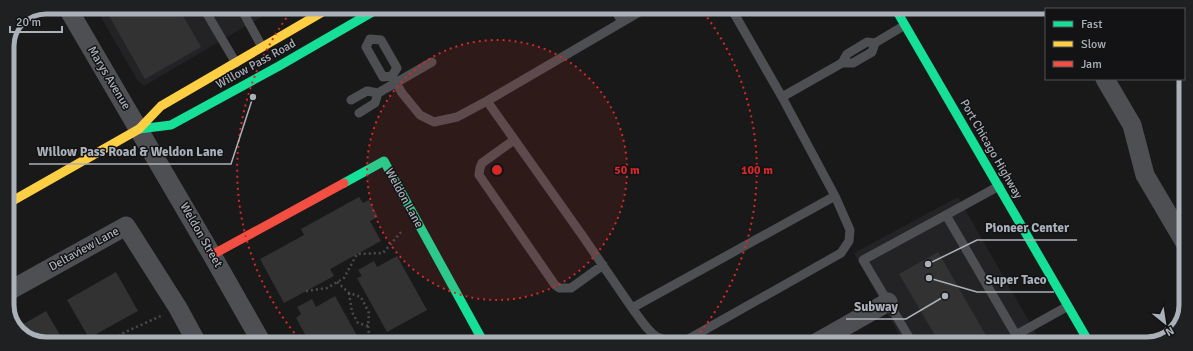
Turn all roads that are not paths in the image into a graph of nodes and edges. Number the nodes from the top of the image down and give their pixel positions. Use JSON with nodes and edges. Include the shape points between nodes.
{"nodes":[{"id":1,"x":71,"y":14,"type":"edge"},
{"id":2,"x":208,"y":14,"type":"edge"},
{"id":3,"x":244,"y":14,"type":"edge"},
{"id":4,"x":319,"y":14,"type":"edge"},
{"id":5,"x":376,"y":14,"type":"edge"},
{"id":6,"x":617,"y":14,"type":"edge"},
{"id":7,"x":636,"y":14,"type":"edge"},
{"id":8,"x":734,"y":14,"type":"edge"},
{"id":9,"x":899,"y":14,"type":"edge"},
{"id":10,"x":622,"y":22,"type":"junction"},
{"id":11,"x":905,"y":25,"type":"junction"},
{"id":12,"x":365,"y":29,"type":"junction"},
{"id":13,"x":262,"y":47,"type":"junction"},
{"id":14,"x":432,"y":62,"type":"dead end"},
{"id":15,"x":236,"y":63,"type":"junction"},
{"id":16,"x":394,"y":79,"type":"junction"},
{"id":17,"x":1107,"y":80,"type":"edge"},
{"id":18,"x":378,"y":93,"type":"junction"},
{"id":19,"x":782,"y":97,"type":"junction"},
{"id":20,"x":351,"y":100,"type":"dead end"},
{"id":21,"x":487,"y":102,"type":"junction"},
{"id":22,"x":359,"y":113,"type":"dead end"},
{"id":23,"x":139,"y":129,"type":"junction"},
{"id":24,"x":514,"y":140,"type":"junction"},
{"id":25,"x":999,"y":186,"type":"junction"},
{"id":26,"x":835,"y":196,"type":"junction"},
{"id":27,"x":14,"y":200,"type":"edge"},
{"id":28,"x":946,"y":215,"type":"junction"},
{"id":29,"x":1179,"y":233,"type":"edge"},
{"id":30,"x":212,"y":255,"type":"junction"},
{"id":31,"x":603,"y":266,"type":"junction"},
{"id":32,"x":14,"y":288,"type":"edge"},
{"id":33,"x":888,"y":302,"type":"junction"},
{"id":34,"x":1068,"y":306,"type":"junction"},
{"id":35,"x":632,"y":308,"type":"junction"},
{"id":36,"x":1016,"y":335,"type":"joint"},
{"id":37,"x":194,"y":337,"type":"edge"},
{"id":38,"x":259,"y":337,"type":"edge"},
{"id":39,"x":481,"y":337,"type":"edge"},
{"id":40,"x":657,"y":337,"type":"edge"},
{"id":41,"x":692,"y":337,"type":"edge"},
{"id":42,"x":826,"y":337,"type":"edge"},
{"id":43,"x":909,"y":337,"type":"edge"},
{"id":44,"x":1086,"y":337,"type":"edge"}],
"edges":[{"from":1,"to":23,"type":"street","name":"Marys Avenue"},
{"from":2,"to":15,"type":"lane"},
{"from":3,"to":13,"type":"lane"},
{"from":4,"to":13,"type":"street","name":"Willow Pass Road"},
{"from":5,"to":12,"type":"street","name":"Willow Pass Road"},
{"from":6,"to":10,"type":"lane"},
{"from":7,"to":10,"type":"lane"},
{"from":8,"to":19,"type":"lane"},
{"from":9,"to":11,"type":"street","name":"Port Chicago Highway"},
{"from":10,"to":21,"type":"lane"},
{"from":11,"to":19,"type":"lane","via":[[875,43],[872,52],[854,63],[842,63]]},
{"from":11,"to":25,"type":"street","name":"Port Chicago Highway"},
{"from":12,"to":16,"type":"lane","via":[[381,40],[397,68]]},
{"from":12,"to":16,"type":"lane","via":[[366,47],[382,77]]},
{"from":12,"to":23,"type":"street","name":"Willow Pass Road","via":[[272,70],[171,125]]},
{"from":13,"to":15,"type":"street","name":"Willow Pass Road"},
{"from":14,"to":16,"type":"lane"},
{"from":15,"to":23,"type":"street","name":"Willow Pass Road","via":[[162,106]]},
{"from":16,"to":18,"type":"lane"},
{"from":16,"to":21,"type":"lane","via":[[420,115],[434,122],[457,117]]},
{"from":17,"to":29,"type":"street","via":[[1132,125],[1145,175]]},
{"from":18,"to":20,"type":"lane","via":[[367,91]]},
{"from":18,"to":22,"type":"lane","via":[[375,103]]},
{"from":19,"to":26,"type":"lane"},
{"from":21,"to":24,"type":"lane"},
{"from":23,"to":27,"type":"street","name":"Willow Pass Road"},
{"from":23,"to":30,"type":"street","name":"Weldon Street"},
{"from":24,"to":31,"type":"lane"},
{"from":24,"to":31,"type":"lane","via":[[482,163],[479,175],[555,285],[559,288],[571,288]]},
{"from":25,"to":28,"type":"lane"},
{"from":25,"to":34,"type":"street","name":"Port Chicago Highway"},
{"from":26,"to":35,"type":"lane"},
{"from":26,"to":41,"type":"lane","via":[[850,230],[849,241],[841,253]]},
{"from":28,"to":33,"type":"lane","via":[[863,260]]},
{"from":28,"to":36,"type":"lane"},
{"from":30,"to":38,"type":"street","name":"Weldon Street"},
{"from":30,"to":39,"type":"street","name":"Weldon Lane","via":[[384,160]]},
{"from":31,"to":35,"type":"lane"},
{"from":32,"to":37,"type":"street","name":"Deltaview Lane","via":[[126,226]]},
{"from":33,"to":42,"type":"street"},
{"from":33,"to":43,"type":"lane"},
{"from":34,"to":36,"type":"lane"},
{"from":34,"to":44,"type":"street","name":"Port Chicago Highway"},
{"from":35,"to":40,"type":"lane","via":[[652,334]]}]}
